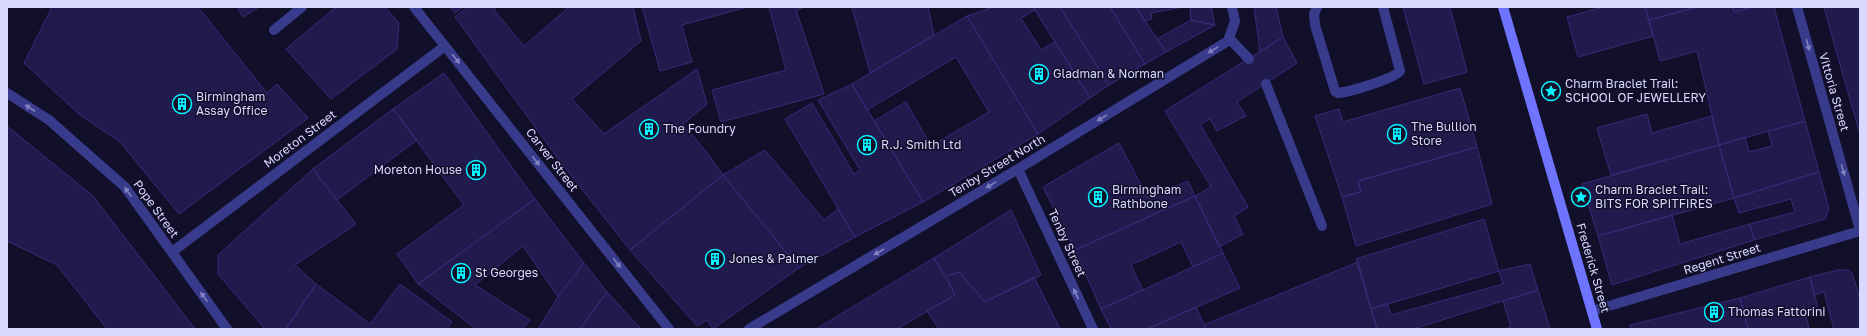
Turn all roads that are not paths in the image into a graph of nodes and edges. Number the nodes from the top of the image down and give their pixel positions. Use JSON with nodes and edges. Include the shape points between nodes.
{"nodes":[{"id":1,"x":302,"y":7,"type":"edge"},
{"id":2,"x":414,"y":7,"type":"edge"},
{"id":3,"x":1232,"y":7,"type":"edge"},
{"id":4,"x":1317,"y":7,"type":"edge"},
{"id":5,"x":1383,"y":7,"type":"edge"},
{"id":6,"x":1504,"y":7,"type":"edge"},
{"id":7,"x":1797,"y":7,"type":"edge"},
{"id":8,"x":274,"y":30,"type":"dead end"},
{"id":9,"x":1229,"y":38,"type":"junction"},
{"id":10,"x":445,"y":46,"type":"junction"},
{"id":11,"x":1249,"y":59,"type":"dead end"},
{"id":12,"x":1266,"y":84,"type":"dead end"},
{"id":13,"x":7,"y":93,"type":"edge"},
{"id":14,"x":1018,"y":169,"type":"junction"},
{"id":15,"x":1322,"y":226,"type":"dead end"},
{"id":16,"x":1860,"y":231,"type":"edge"},
{"id":17,"x":172,"y":252,"type":"junction"},
{"id":18,"x":1592,"y":311,"type":"junction"},
{"id":19,"x":227,"y":329,"type":"edge"},
{"id":20,"x":669,"y":329,"type":"edge"},
{"id":21,"x":749,"y":329,"type":"edge"},
{"id":22,"x":1093,"y":329,"type":"edge"},
{"id":23,"x":1598,"y":329,"type":"edge"}],
"edges":[{"from":1,"to":8,"type":"street"},
{"from":2,"to":10,"type":"street","name":"Carver Street"},
{"from":3,"to":9,"type":"street","via":[[1235,21]]},
{"from":4,"to":5,"type":"street","via":[[1315,25],[1338,93],[1381,80],[1400,71]]},
{"from":6,"to":18,"type":"street","name":"Frederick Street"},
{"from":7,"to":16,"type":"street","name":"Vittoria Street","one_way":true},
{"from":9,"to":11,"type":"street"},
{"from":9,"to":14,"type":"street","name":"Tenby Street North","one_way":true,"via":[[1228,41]]},
{"from":10,"to":17,"type":"street","name":"Moreton Street"},
{"from":10,"to":20,"type":"street","name":"Carver Street","one_way":true},
{"from":12,"to":15,"type":"street"},
{"from":17,"to":13,"type":"street","name":"Pope Street","one_way":true,"via":[[125,187],[49,120]]},
{"from":14,"to":21,"type":"street","name":"Tenby Street North","one_way":true},
{"from":22,"to":14,"type":"street","name":"Tenby Street","one_way":true},
{"from":16,"to":18,"type":"street","name":"Regent Street"},
{"from":19,"to":17,"type":"street","name":"Pope Street","one_way":true},
{"from":18,"to":23,"type":"street","name":"Frederick Street"}]}
